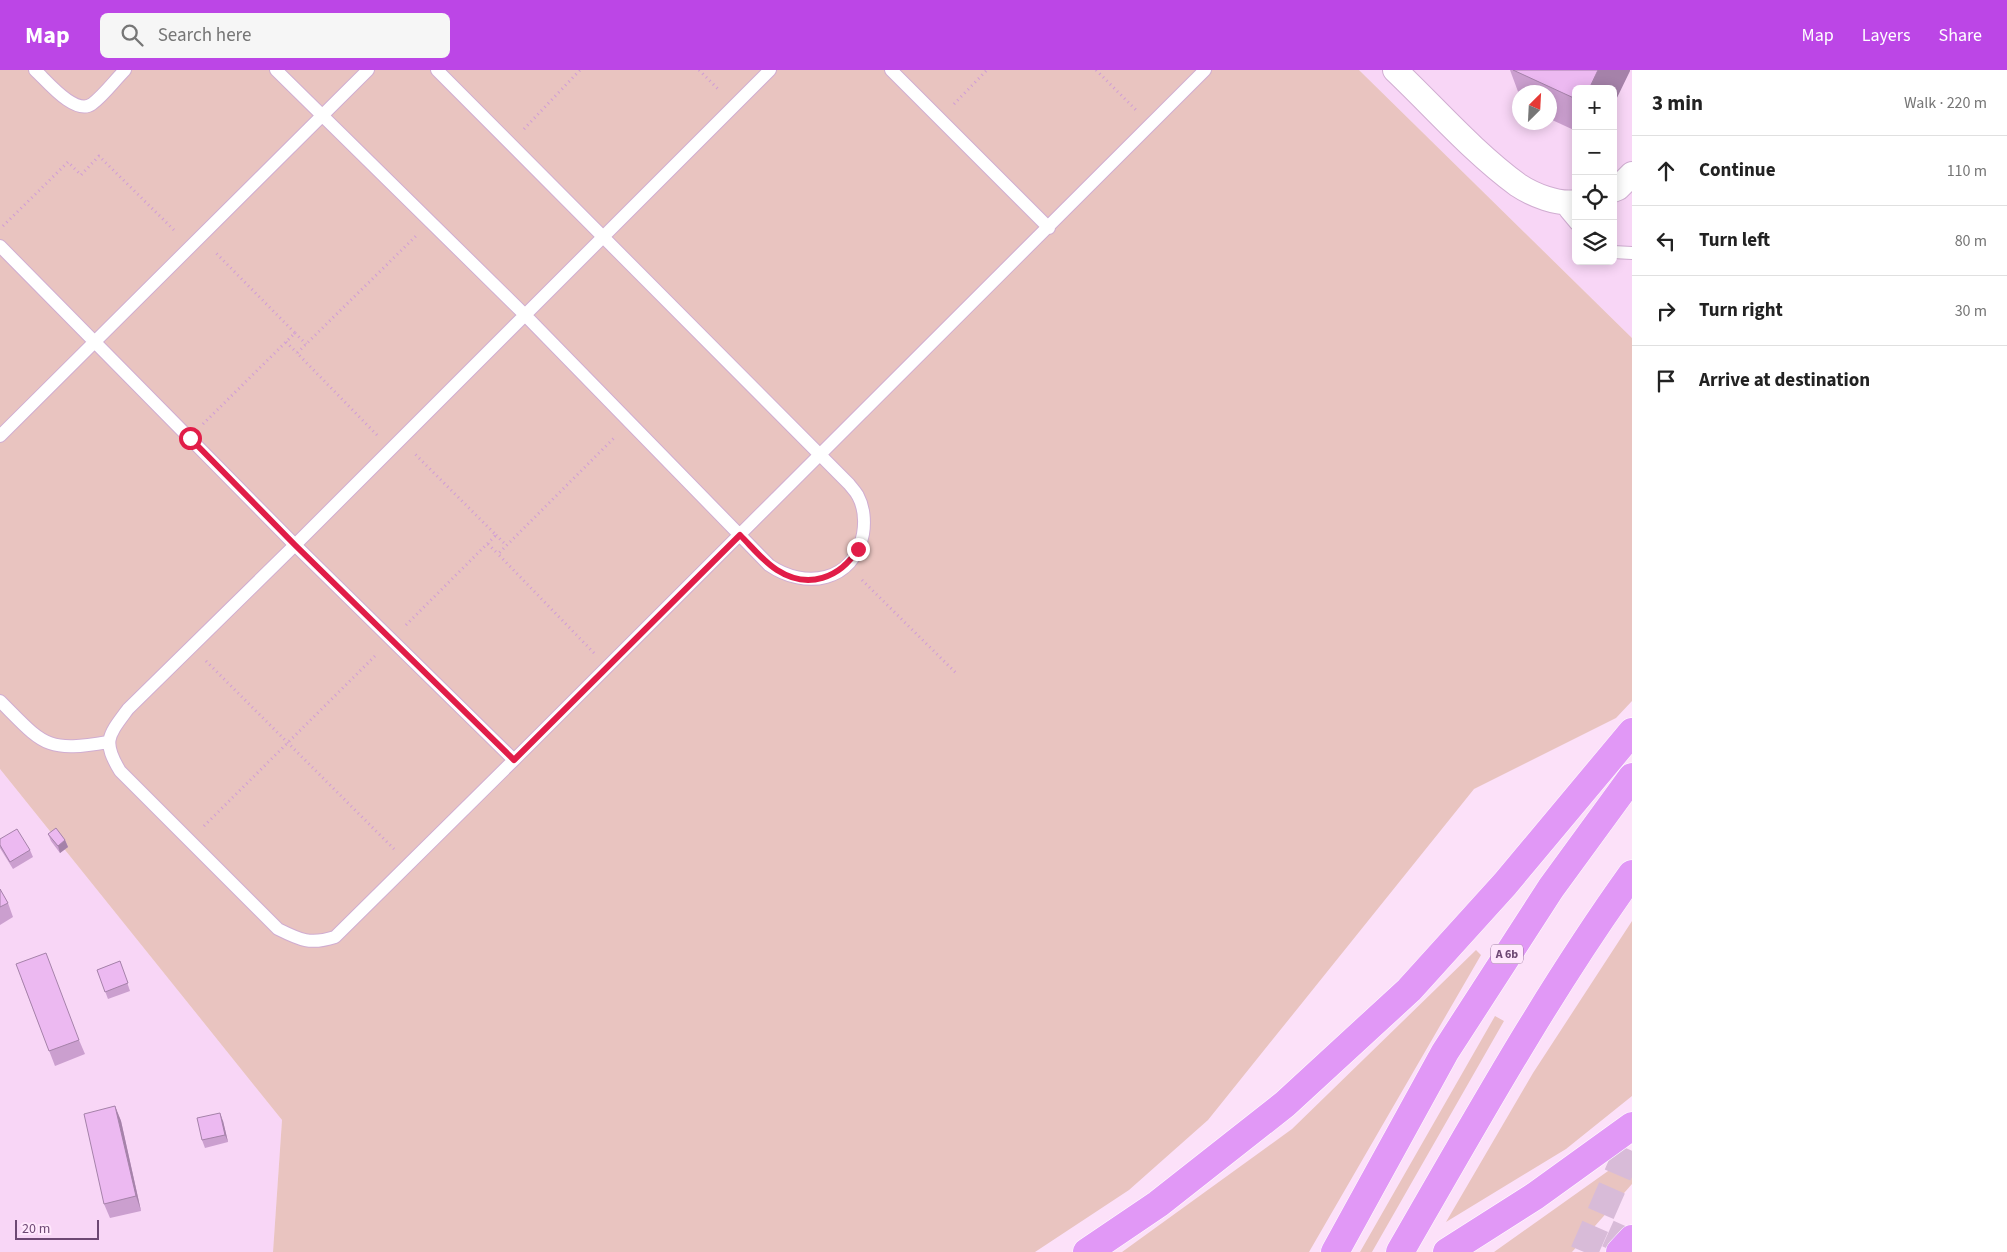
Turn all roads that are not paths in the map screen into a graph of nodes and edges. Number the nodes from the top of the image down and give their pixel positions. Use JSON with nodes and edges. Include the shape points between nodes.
{"nodes":[{"id":1,"x":35,"y":70,"type":"edge"},
{"id":2,"x":124,"y":70,"type":"edge"},
{"id":3,"x":276,"y":70,"type":"edge"},
{"id":4,"x":368,"y":70,"type":"edge"},
{"id":5,"x":436,"y":70,"type":"edge"},
{"id":6,"x":770,"y":70,"type":"edge"},
{"id":7,"x":891,"y":70,"type":"edge"},
{"id":8,"x":1205,"y":70,"type":"edge"},
{"id":9,"x":1395,"y":70,"type":"edge"},
{"id":10,"x":322,"y":116,"type":"junction"},
{"id":11,"x":1632,"y":174,"type":"edge"},
{"id":12,"x":1617,"y":188,"type":"edge"},
{"id":13,"x":1572,"y":208,"type":"edge"},
{"id":14,"x":1049,"y":228,"type":"junction"},
{"id":15,"x":603,"y":238,"type":"junction"},
{"id":16,"x":0,"y":246,"type":"edge"},
{"id":17,"x":1617,"y":252,"type":"edge"},
{"id":18,"x":1632,"y":253,"type":"edge"},
{"id":19,"x":525,"y":315,"type":"junction"},
{"id":20,"x":95,"y":342,"type":"junction"},
{"id":21,"x":0,"y":436,"type":"edge"},
{"id":22,"x":820,"y":455,"type":"junction"},
{"id":23,"x":740,"y":535,"type":"junction"},
{"id":24,"x":295,"y":545,"type":"junction"},
{"id":25,"x":0,"y":701,"type":"edge"},
{"id":26,"x":1632,"y":732,"type":"edge"},
{"id":27,"x":108,"y":742,"type":"junction"},
{"id":28,"x":514,"y":760,"type":"junction"},
{"id":29,"x":1632,"y":777,"type":"edge"},
{"id":30,"x":1632,"y":874,"type":"edge"},
{"id":31,"x":1632,"y":1126,"type":"edge"},
{"id":32,"x":1632,"y":1239,"type":"edge"},
{"id":33,"x":1087,"y":1252,"type":"edge"},
{"id":34,"x":1335,"y":1252,"type":"edge"},
{"id":35,"x":1400,"y":1252,"type":"edge"},
{"id":36,"x":1447,"y":1252,"type":"edge"},
{"id":37,"x":1620,"y":1252,"type":"edge"}],
"edges":[{"from":1,"to":2,"type":"lane","via":[[71,104],[83,108],[91,105]]},
{"from":3,"to":10,"type":"lane"},
{"from":4,"to":10,"type":"lane"},
{"from":5,"to":15,"type":"lane"},
{"from":6,"to":15,"type":"lane"},
{"from":7,"to":14,"type":"lane"},
{"from":8,"to":14,"type":"lane"},
{"from":9,"to":13,"type":"street","via":[[1519,185]]},
{"from":10,"to":19,"type":"lane"},
{"from":10,"to":20,"type":"lane"},
{"from":11,"to":12,"type":"street"},
{"from":14,"to":22,"type":"lane"},
{"from":15,"to":19,"type":"lane"},
{"from":15,"to":22,"type":"lane"},
{"from":16,"to":20,"type":"lane"},
{"from":17,"to":18,"type":"lane"},
{"from":19,"to":23,"type":"lane"},
{"from":19,"to":24,"type":"lane"},
{"from":20,"to":21,"type":"lane"},
{"from":20,"to":24,"type":"lane"},
{"from":22,"to":23,"type":"lane"},
{"from":22,"to":23,"type":"lane","via":[[858,496],[864,517],[862,539],[847,565],[821,579],[790,576],[769,565]]},
{"from":23,"to":28,"type":"lane"},
{"from":24,"to":27,"type":"lane","via":[[128,709]]},
{"from":24,"to":28,"type":"lane"},
{"from":25,"to":27,"type":"lane","via":[[36,738],[46,743],[65,747]]},
{"from":26,"to":33,"type":"highway","via":[[1505,884],[1409,990],[1278,1110],[1158,1204]]},
{"from":27,"to":28,"type":"lane","via":[[110,755],[120,771],[278,929],[318,942],[334,937]]},
{"from":29,"to":34,"type":"highway","number":"A 6b","via":[[1588,834],[1466,1019],[1395,1140]]},
{"from":30,"to":35,"type":"highway","via":[[1557,984]]},
{"from":31,"to":36,"type":"highway","via":[[1535,1196]]},
{"from":32,"to":37,"type":"highway"}]}
